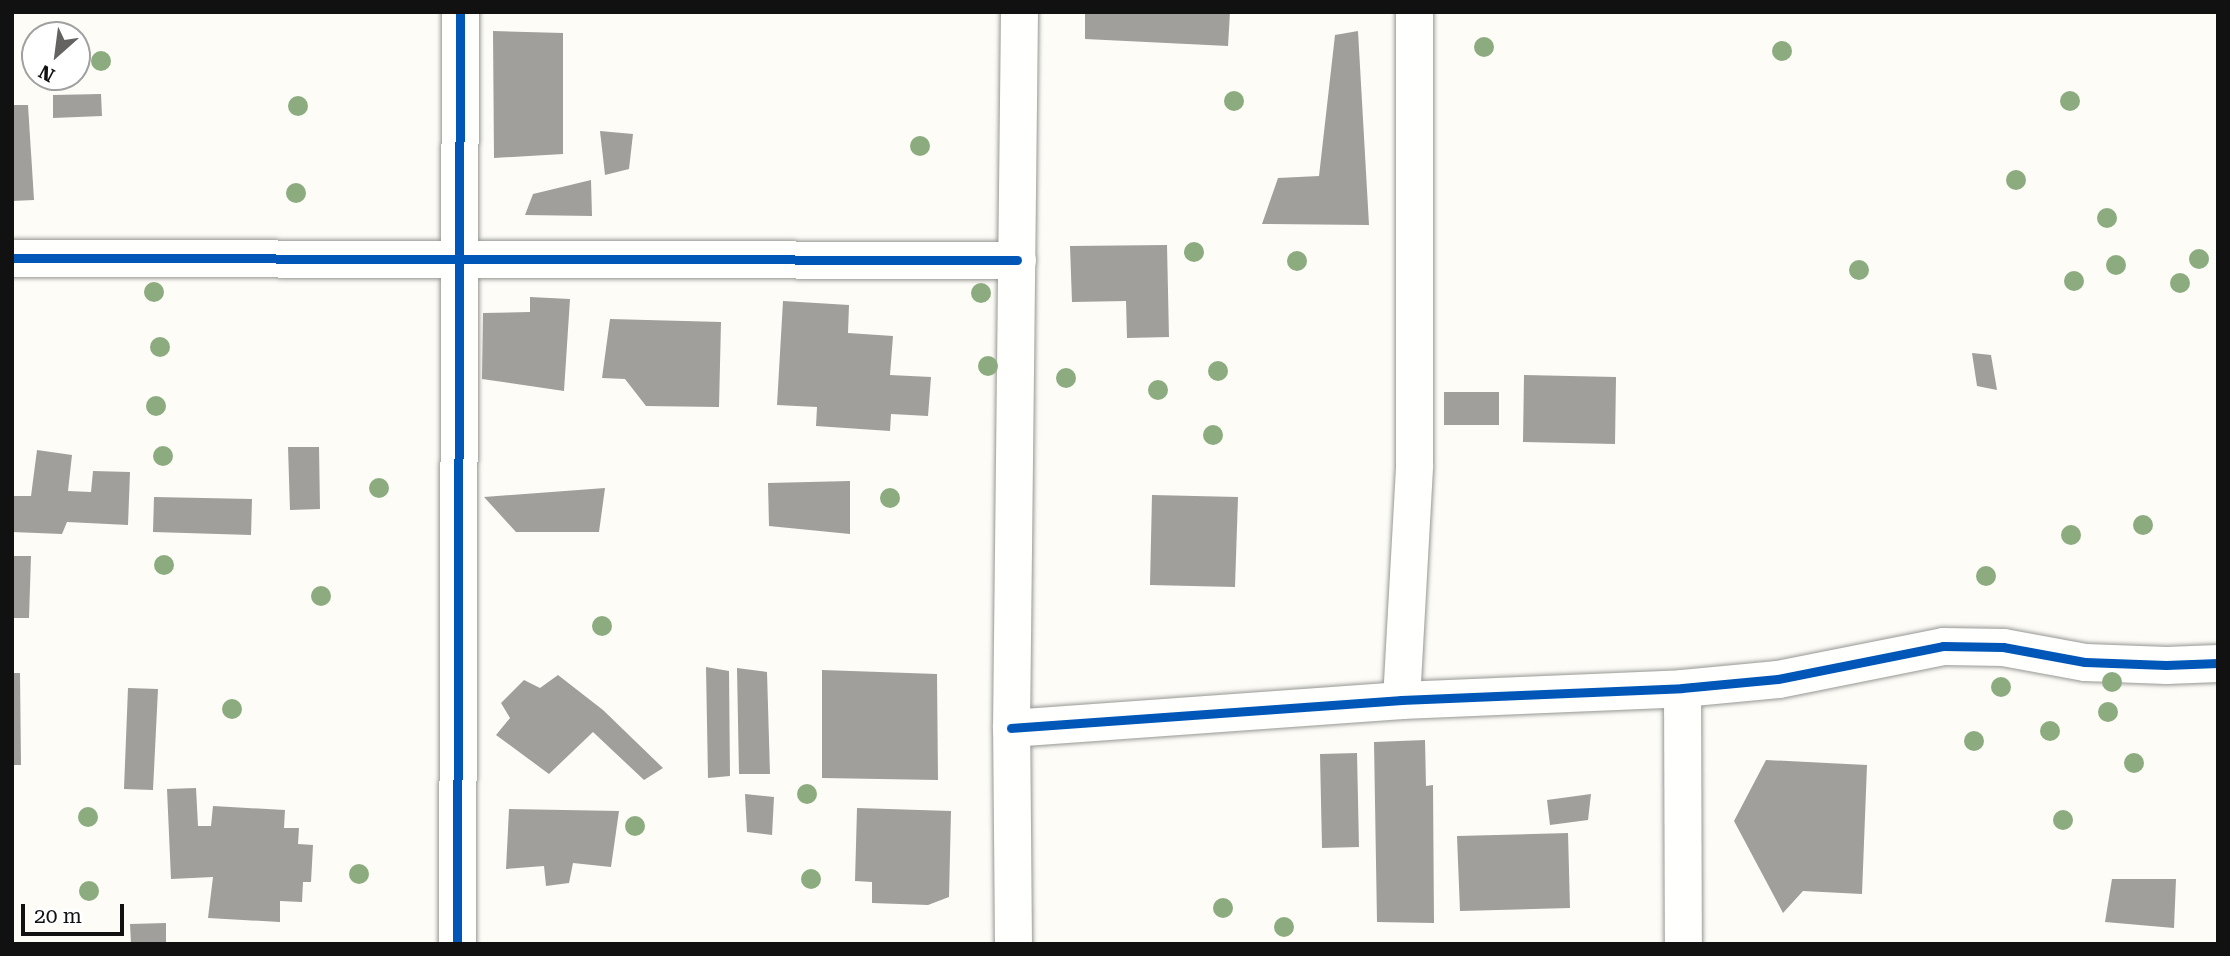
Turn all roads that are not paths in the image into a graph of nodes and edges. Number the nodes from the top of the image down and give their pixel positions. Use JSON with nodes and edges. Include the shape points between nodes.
{"nodes":[{"id":1,"x":460,"y":12,"type":"edge"},
{"id":2,"x":1019,"y":12,"type":"edge"},
{"id":3,"x":1414,"y":12,"type":"edge"},
{"id":4,"x":12,"y":258,"type":"edge"},
{"id":5,"x":1017,"y":260,"type":"junction"},
{"id":6,"x":461,"y":262,"type":"junction"},
{"id":7,"x":2218,"y":663,"type":"edge"},
{"id":8,"x":1682,"y":688,"type":"junction"},
{"id":9,"x":1401,"y":700,"type":"junction"},
{"id":10,"x":1011,"y":729,"type":"junction"},
{"id":11,"x":457,"y":944,"type":"edge"},
{"id":12,"x":1013,"y":944,"type":"edge"},
{"id":13,"x":1683,"y":944,"type":"edge"}],
"edges":[{"from":1,"to":6,"type":"street"},
{"from":2,"to":5,"type":"street"},
{"from":3,"to":9,"type":"street","via":[[1413,464]]},
{"from":4,"to":6,"type":"street"},
{"from":5,"to":6,"type":"street"},
{"from":5,"to":10,"type":"street"},
{"from":6,"to":11,"type":"street"},
{"from":7,"to":8,"type":"street","via":[[2085,662],[2003,648],[1942,646],[1778,679]]},
{"from":8,"to":9,"type":"street"},
{"from":8,"to":13,"type":"street"},
{"from":9,"to":10,"type":"street"},
{"from":10,"to":12,"type":"street"}]}
